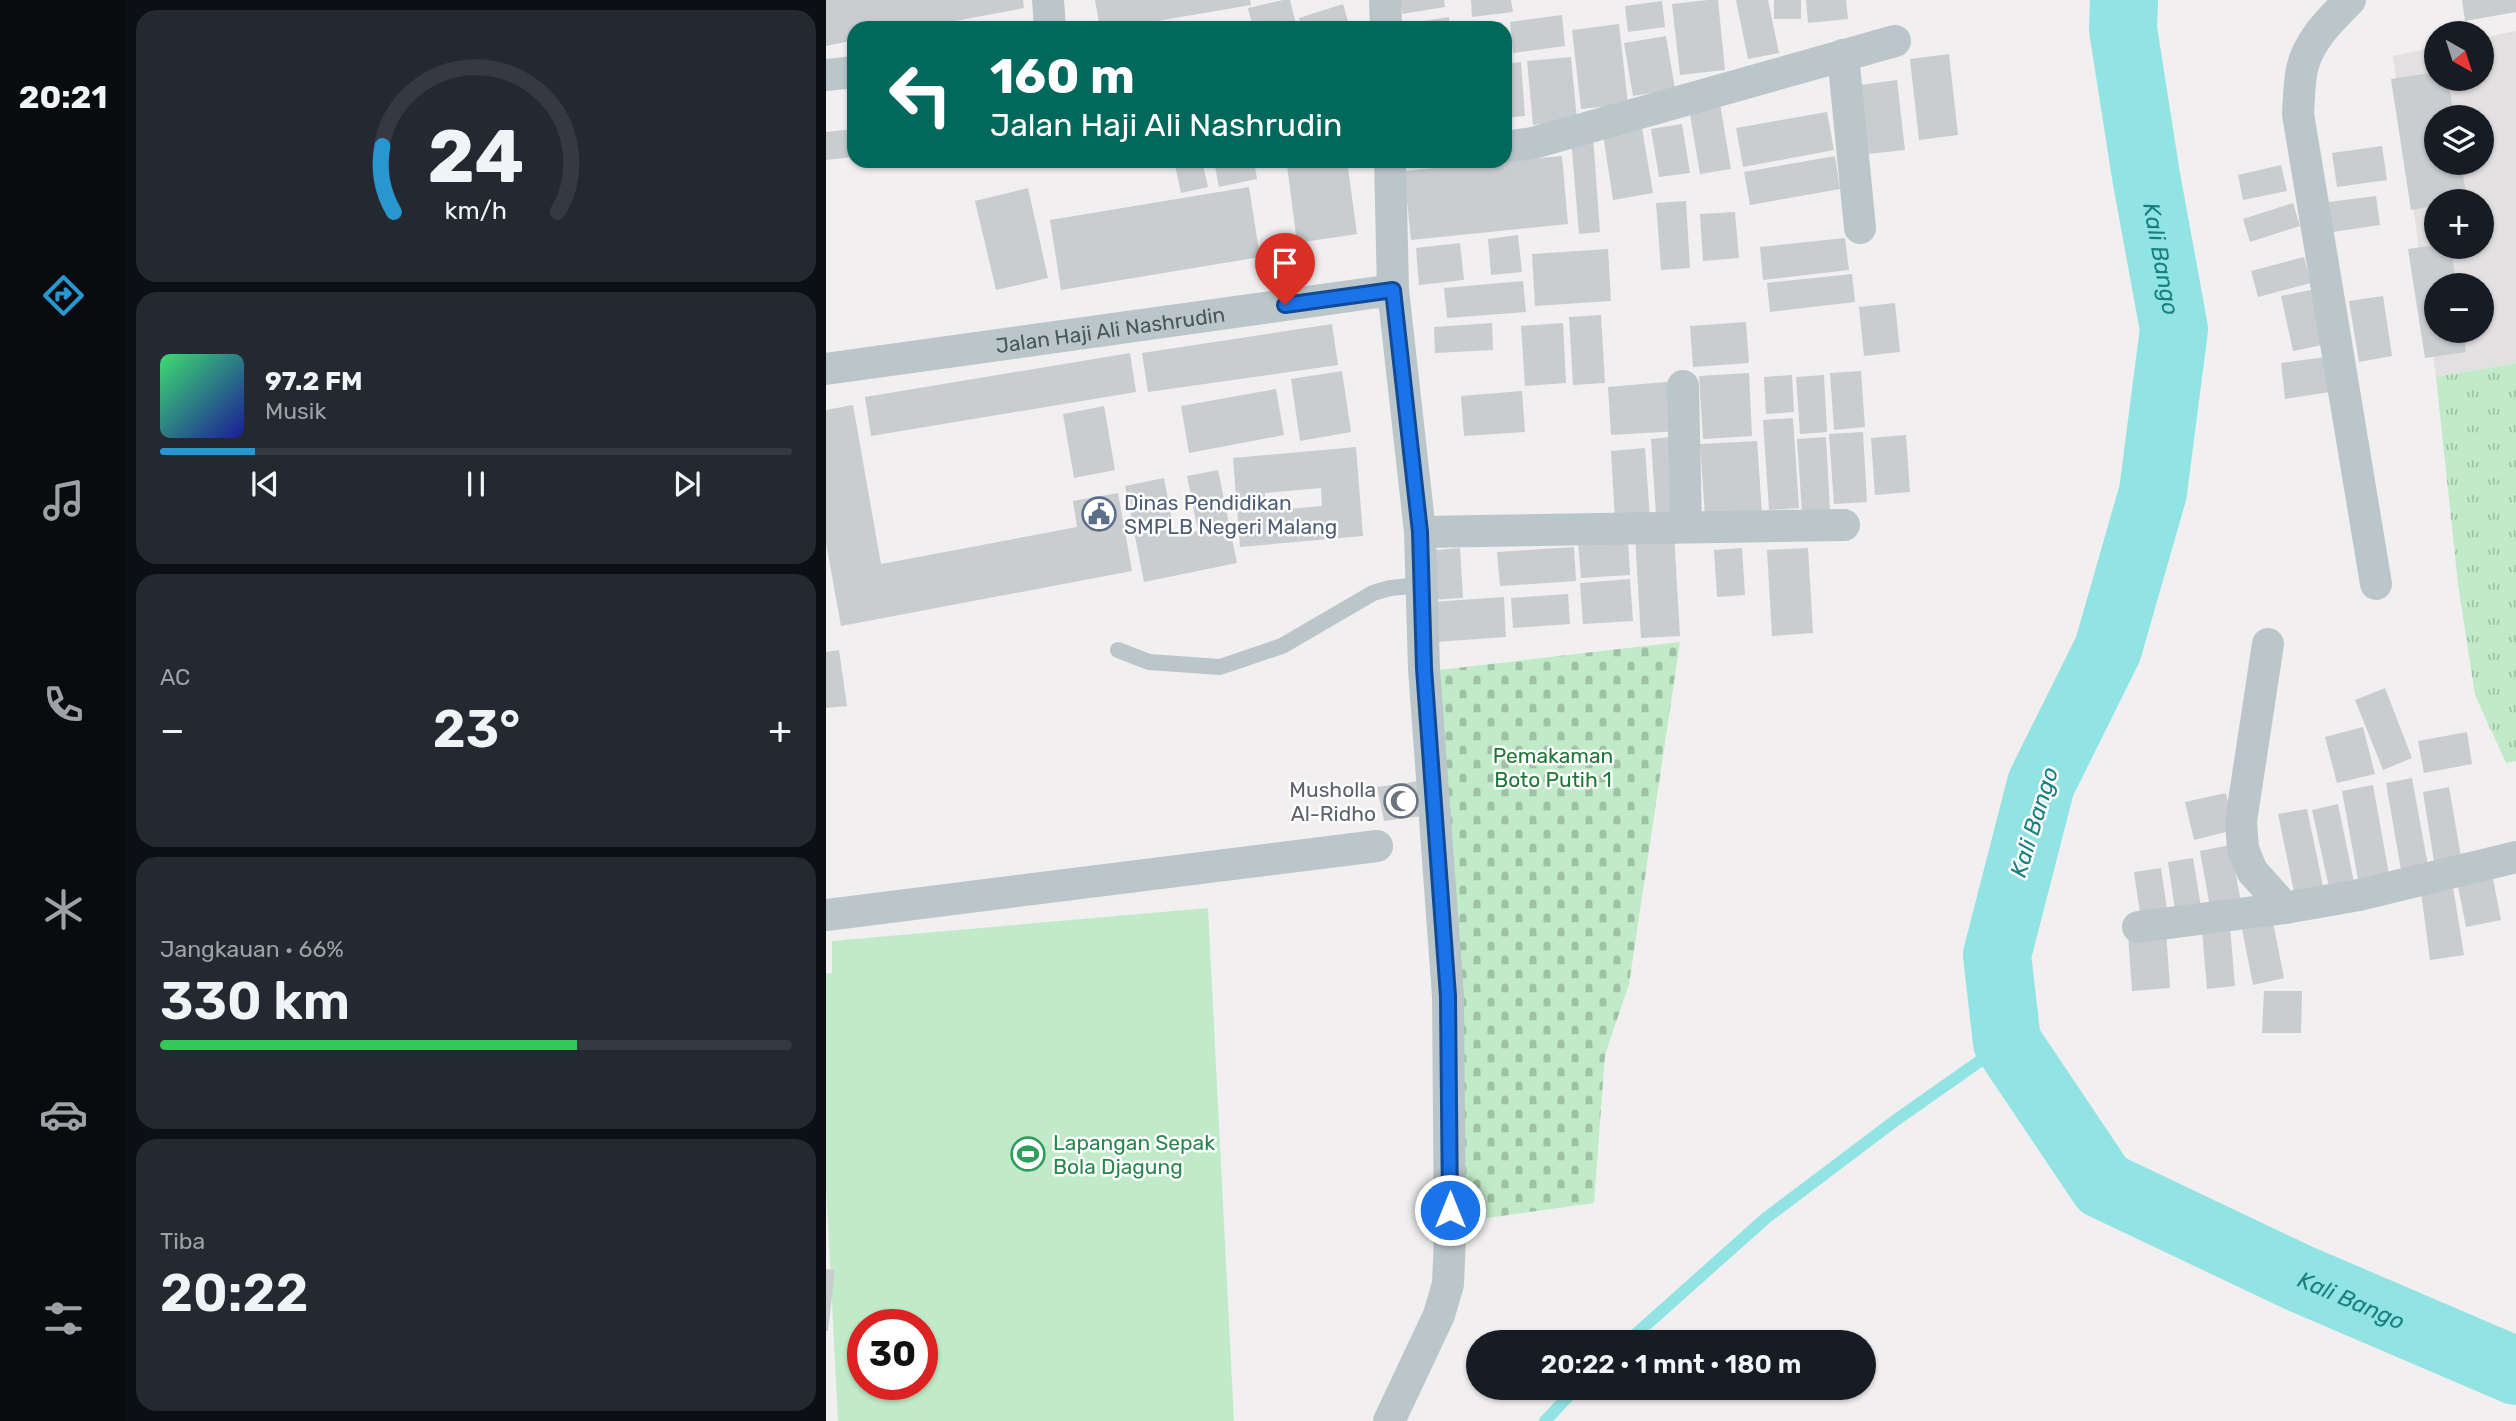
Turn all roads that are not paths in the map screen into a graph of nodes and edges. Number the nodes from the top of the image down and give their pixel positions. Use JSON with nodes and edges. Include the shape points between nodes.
{"nodes":[{"id":1,"x":1048,"y":0,"type":"edge"},
{"id":2,"x":1385,"y":0,"type":"edge"},
{"id":3,"x":2350,"y":0,"type":"edge"},
{"id":4,"x":1050,"y":21,"type":"edge"},
{"id":5,"x":1386,"y":21,"type":"edge"},
{"id":6,"x":1895,"y":41,"type":"dead end"},
{"id":7,"x":1843,"y":55,"type":"junction"},
{"id":8,"x":847,"y":73,"type":"edge"},
{"id":9,"x":826,"y":75,"type":"edge"},
{"id":10,"x":1512,"y":145,"type":"edge"},
{"id":11,"x":1390,"y":168,"type":"edge"},
{"id":12,"x":1860,"y":228,"type":"dead end"},
{"id":13,"x":1393,"y":290,"type":"junction"},
{"id":14,"x":826,"y":369,"type":"edge"},
{"id":15,"x":1683,"y":386,"type":"dead end"},
{"id":16,"x":1844,"y":525,"type":"dead end"},
{"id":17,"x":1686,"y":527,"type":"junction"},
{"id":18,"x":1420,"y":532,"type":"junction"},
{"id":19,"x":2376,"y":584,"type":"dead end"},
{"id":20,"x":1421,"y":585,"type":"junction"},
{"id":21,"x":2267,"y":644,"type":"dead end"},
{"id":22,"x":1118,"y":650,"type":"dead end"},
{"id":23,"x":1377,"y":846,"type":"dead end"},
{"id":24,"x":2516,"y":858,"type":"edge"},
{"id":25,"x":2285,"y":908,"type":"junction"},
{"id":26,"x":826,"y":915,"type":"edge"},
{"id":27,"x":2138,"y":927,"type":"dead end"},
{"id":28,"x":1389,"y":1421,"type":"edge"}],
"edges":[{"from":1,"to":4,"type":"street"},
{"from":2,"to":5,"type":"street"},
{"from":3,"to":19,"type":"street","via":[[2328,21],[2303,67],[2298,114]]},
{"from":6,"to":7,"type":"street"},
{"from":7,"to":10,"type":"street"},
{"from":7,"to":12,"type":"street"},
{"from":8,"to":9,"type":"street"},
{"from":11,"to":13,"type":"street"},
{"from":13,"to":14,"type":"street","name":"Jalan Haji Ali Nashrudin"},
{"from":13,"to":18,"type":"street"},
{"from":15,"to":17,"type":"street"},
{"from":16,"to":17,"type":"street"},
{"from":17,"to":18,"type":"street"},
{"from":18,"to":20,"type":"street"},
{"from":20,"to":22,"type":"lane","via":[[1373,593],[1282,646],[1220,667],[1149,662]]},
{"from":20,"to":28,"type":"street","via":[[1448,996],[1448,1284],[1439,1315]]},
{"from":21,"to":25,"type":"street","via":[[2241,821],[2243,849],[2252,871]]},
{"from":23,"to":26,"type":"street"},
{"from":24,"to":25,"type":"street"},
{"from":25,"to":27,"type":"street"}]}
